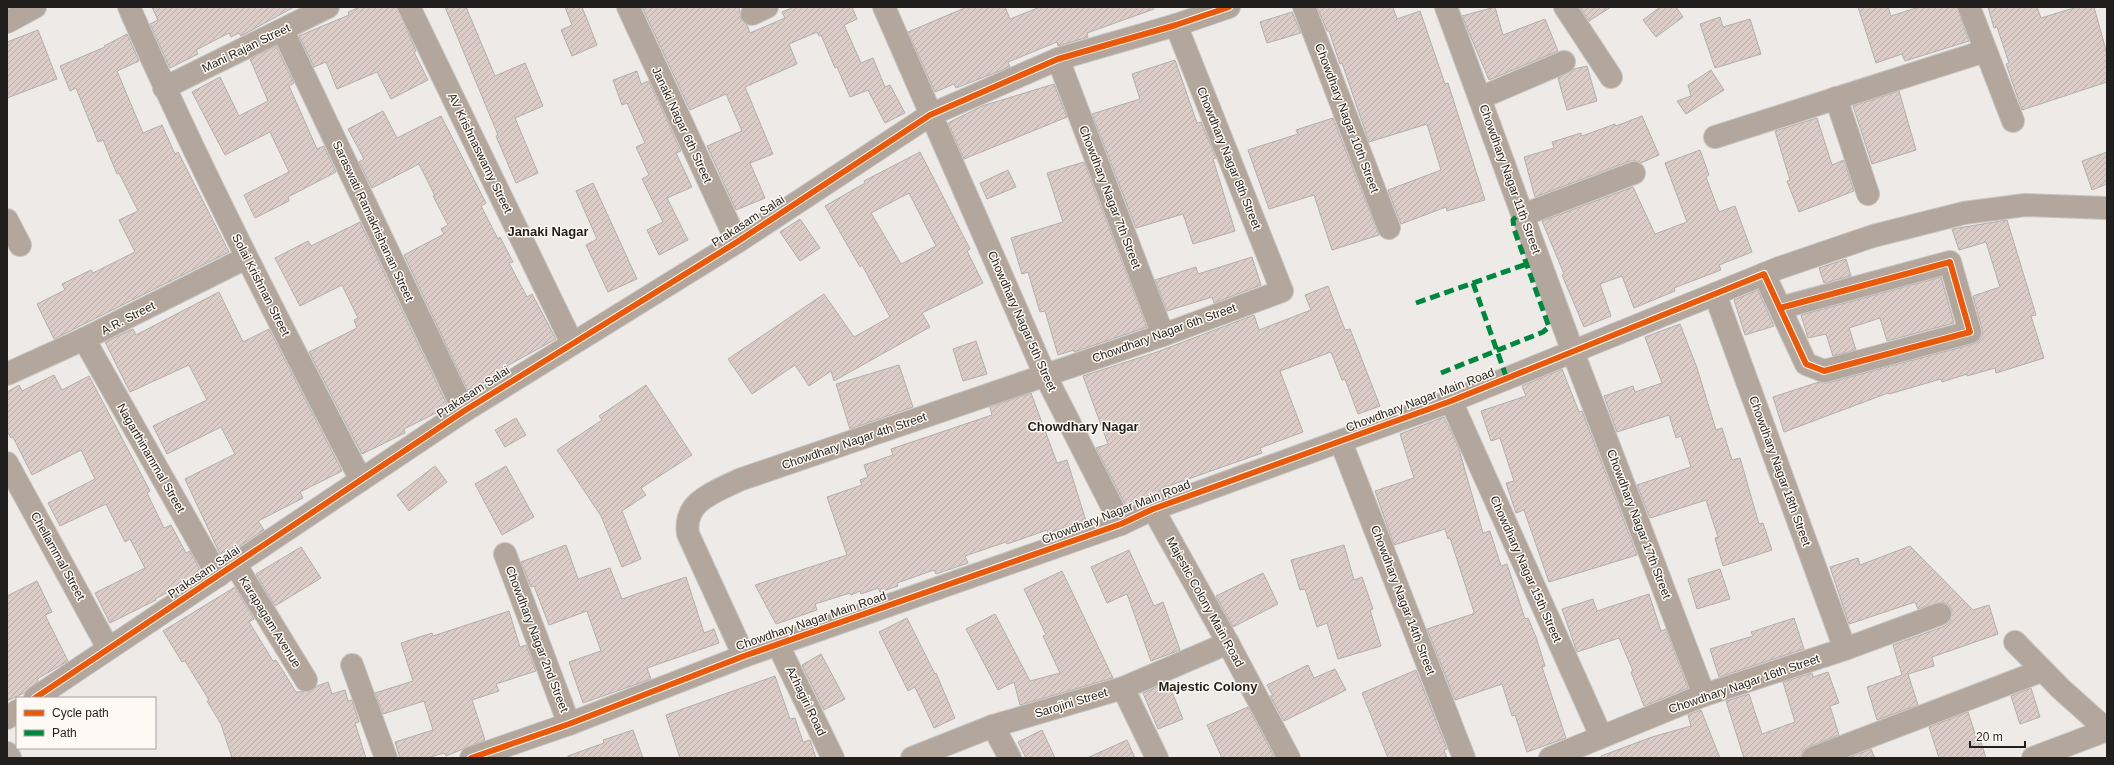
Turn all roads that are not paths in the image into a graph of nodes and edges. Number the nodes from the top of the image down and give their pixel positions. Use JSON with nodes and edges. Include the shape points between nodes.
{"nodes":[{"id":1,"x":35,"y":7,"type":"edge"},
{"id":2,"x":129,"y":7,"type":"edge"},
{"id":3,"x":328,"y":7,"type":"edge"},
{"id":4,"x":409,"y":7,"type":"edge"},
{"id":5,"x":628,"y":7,"type":"edge"},
{"id":6,"x":884,"y":7,"type":"edge"},
{"id":7,"x":1229,"y":7,"type":"edge"},
{"id":8,"x":1304,"y":7,"type":"edge"},
{"id":9,"x":1446,"y":7,"type":"edge"},
{"id":10,"x":1565,"y":7,"type":"edge"},
{"id":11,"x":1969,"y":7,"type":"edge"},
{"id":12,"x":7,"y":22,"type":"edge"},
{"id":13,"x":1176,"y":25,"type":"junction"},
{"id":14,"x":283,"y":31,"type":"junction"},
{"id":15,"x":1985,"y":51,"type":"junction"},
{"id":16,"x":1058,"y":59,"type":"junction"},
{"id":17,"x":1564,"y":62,"type":"dead end"},
{"id":18,"x":1611,"y":77,"type":"dead end"},
{"id":19,"x":164,"y":88,"type":"junction"},
{"id":20,"x":1480,"y":98,"type":"junction"},
{"id":21,"x":1836,"y":98,"type":"junction"},
{"id":22,"x":930,"y":115,"type":"junction"},
{"id":23,"x":2013,"y":122,"type":"dead end"},
{"id":24,"x":1715,"y":137,"type":"dead end"},
{"id":25,"x":1634,"y":173,"type":"dead end"},
{"id":26,"x":1868,"y":194,"type":"dead end"},
{"id":27,"x":2107,"y":208,"type":"edge"},
{"id":28,"x":1523,"y":215,"type":"junction"},
{"id":29,"x":7,"y":220,"type":"edge"},
{"id":30,"x":1389,"y":228,"type":"dead end"},
{"id":31,"x":737,"y":242,"type":"junction"},
{"id":32,"x":20,"y":245,"type":"dead end"},
{"id":33,"x":246,"y":258,"type":"junction"},
{"id":34,"x":1764,"y":274,"type":"junction"},
{"id":35,"x":1282,"y":290,"type":"joint"},
{"id":36,"x":1714,"y":294,"type":"junction"},
{"id":37,"x":1780,"y":308,"type":"junction"},
{"id":38,"x":1163,"y":335,"type":"junction"},
{"id":39,"x":84,"y":339,"type":"junction"},
{"id":40,"x":572,"y":343,"type":"junction"},
{"id":41,"x":1573,"y":352,"type":"junction"},
{"id":42,"x":7,"y":374,"type":"edge"},
{"id":43,"x":1045,"y":374,"type":"junction"},
{"id":44,"x":1451,"y":402,"type":"junction"},
{"id":45,"x":464,"y":411,"type":"junction"},
{"id":46,"x":1341,"y":442,"type":"junction"},
{"id":47,"x":7,"y":463,"type":"edge"},
{"id":48,"x":361,"y":480,"type":"junction"},
{"id":49,"x":1153,"y":509,"type":"junction"},
{"id":50,"x":1121,"y":524,"type":"junction"},
{"id":51,"x":505,"y":554,"type":"dead end"},
{"id":52,"x":226,"y":570,"type":"junction"},
{"id":53,"x":1940,"y":614,"type":"dead end"},
{"id":54,"x":2015,"y":642,"type":"dead end"},
{"id":55,"x":1228,"y":643,"type":"junction"},
{"id":56,"x":778,"y":645,"type":"junction"},
{"id":57,"x":108,"y":648,"type":"junction"},
{"id":58,"x":1844,"y":649,"type":"junction"},
{"id":59,"x":744,"y":656,"type":"junction"},
{"id":60,"x":352,"y":665,"type":"dead end"},
{"id":61,"x":2041,"y":671,"type":"junction"},
{"id":62,"x":306,"y":680,"type":"dead end"},
{"id":63,"x":1123,"y":688,"type":"junction"},
{"id":64,"x":1704,"y":695,"type":"junction"},
{"id":65,"x":36,"y":697,"type":"edge"},
{"id":66,"x":16,"y":712,"type":"edge"},
{"id":67,"x":7,"y":718,"type":"edge"},
{"id":68,"x":569,"y":724,"type":"junction"},
{"id":69,"x":993,"y":726,"type":"junction"},
{"id":70,"x":2107,"y":730,"type":"edge"},
{"id":71,"x":1601,"y":736,"type":"junction"},
{"id":72,"x":7,"y":753,"type":"edge"},
{"id":73,"x":10,"y":758,"type":"edge"},
{"id":74,"x":386,"y":758,"type":"edge"},
{"id":75,"x":472,"y":758,"type":"edge"},
{"id":76,"x":833,"y":758,"type":"edge"},
{"id":77,"x":912,"y":758,"type":"edge"},
{"id":78,"x":1010,"y":758,"type":"edge"},
{"id":79,"x":1157,"y":758,"type":"edge"},
{"id":80,"x":1289,"y":758,"type":"edge"},
{"id":81,"x":1464,"y":758,"type":"edge"},
{"id":82,"x":1550,"y":758,"type":"edge"},
{"id":83,"x":1813,"y":758,"type":"edge"},
{"id":84,"x":2033,"y":758,"type":"edge"}],
"edges":[{"from":1,"to":12,"type":"street"},
{"from":2,"to":19,"type":"street","name":"Solai Krishnan Street"},
{"from":3,"to":14,"type":"street","name":"Mani Rajan Street"},
{"from":4,"to":40,"type":"street","name":"AV Krishnaswamy Street"},
{"from":5,"to":31,"type":"street","name":"Janaki Nagar 6th Street"},
{"from":6,"to":22,"type":"street","name":"Chowdhary Nagar 5th Street"},
{"from":7,"to":13,"type":"street","name":"Prakasam Salai"},
{"from":8,"to":30,"type":"street","name":"Chowdhary Nagar 10th Street"},
{"from":9,"to":20,"type":"street","name":"Chowdhary Nagar 11th Street"},
{"from":10,"to":18,"type":"street"},
{"from":11,"to":15,"type":"street"},
{"from":13,"to":16,"type":"street","name":"Prakasam Salai"},
{"from":13,"to":35,"type":"street","name":"Chowdhary Nagar 8th Street"},
{"from":14,"to":19,"type":"street","name":"Mani Rajan Street"},
{"from":14,"to":45,"type":"street","name":"Saraswati Ramakrishanan Street"},
{"from":15,"to":21,"type":"street"},
{"from":15,"to":23,"type":"street"},
{"from":16,"to":22,"type":"street","name":"Prakasam Salai"},
{"from":16,"to":38,"type":"street","name":"Chowdhary Nagar 7th Street"},
{"from":17,"to":20,"type":"street"},
{"from":19,"to":33,"type":"street","name":"Solai Krishnan Street"},
{"from":20,"to":28,"type":"street","name":"Chowdhary Nagar 11th Street"},
{"from":21,"to":24,"type":"street"},
{"from":21,"to":26,"type":"street"},
{"from":22,"to":31,"type":"street","name":"Prakasam Salai"},
{"from":22,"to":43,"type":"street","name":"Chowdhary Nagar 5th Street"},
{"from":25,"to":28,"type":"street"},
{"from":27,"to":34,"type":"street","name":"Chowdhary Nagar Main Road","via":[[2025,205],[1964,213],[1873,236]]},
{"from":28,"to":41,"type":"street","name":"Chowdhary Nagar 11th Street"},
{"from":29,"to":32,"type":"street"},
{"from":31,"to":40,"type":"street","name":"Prakasam Salai"},
{"from":33,"to":39,"type":"street","name":"A.R. Street"},
{"from":33,"to":48,"type":"street","name":"Solai Krishnan Street"},
{"from":34,"to":36,"type":"street","name":"Chowdhary Nagar Main Road"},
{"from":34,"to":37,"type":"street"},
{"from":35,"to":38,"type":"street","name":"Chowdhary Nagar 6th Street"},
{"from":36,"to":41,"type":"street","name":"Chowdhary Nagar Main Road"},
{"from":36,"to":58,"type":"street","name":"Chowdhary Nagar 18th Street"},
{"from":37,"to":37,"type":"street","via":[[1806,364],[1824,371],[1970,332],[1950,262]]},
{"from":38,"to":43,"type":"street","name":"Chowdhary Nagar 6th Street"},
{"from":39,"to":42,"type":"street","name":"A.R. Street"},
{"from":39,"to":52,"type":"street","name":"Nagarthinammal Street"},
{"from":40,"to":45,"type":"street","name":"Prakasam Salai"},
{"from":41,"to":44,"type":"street","name":"Chowdhary Nagar Main Road"},
{"from":41,"to":64,"type":"street","name":"Chowdhary Nagar 17th Street"},
{"from":43,"to":50,"type":"street","name":"Chowdhary Nagar 5th Street"},
{"from":43,"to":59,"type":"street","name":"Chowdhary Nagar 4th Street","via":[[739,480],[716,491],[695,506],[687,523],[688,534]]},
{"from":44,"to":46,"type":"street","name":"Chowdhary Nagar Main Road"},
{"from":44,"to":71,"type":"street","name":"Chowdhary Nagar 15th Street"},
{"from":45,"to":48,"type":"street","name":"Prakasam Salai"},
{"from":46,"to":49,"type":"street","name":"Chowdhary Nagar Main Road"},
{"from":46,"to":81,"type":"street","name":"Chowdhary Nagar 14th Street"},
{"from":47,"to":57,"type":"street","name":"Chellammal Street"},
{"from":48,"to":52,"type":"street","name":"Prakasam Salai"},
{"from":49,"to":50,"type":"street","name":"Chowdhary Nagar Main Road"},
{"from":49,"to":55,"type":"street","name":"Majestic Colony Main Road"},
{"from":50,"to":56,"type":"street","name":"Chowdhary Nagar Main Road"},
{"from":51,"to":68,"type":"street","name":"Chowdhary Nagar 2nd Street"},
{"from":52,"to":57,"type":"street","name":"Prakasam Salai"},
{"from":52,"to":62,"type":"street","name":"Karapagam Avenue"},
{"from":53,"to":58,"type":"street","name":"Chowdhary Nagar 16th Street"},
{"from":54,"to":61,"type":"street"},
{"from":55,"to":63,"type":"street","name":"Sarojini Street"},
{"from":55,"to":80,"type":"street","name":"Majestic Colony Main Road"},
{"from":56,"to":59,"type":"street","name":"Chowdhary Nagar Main Road"},
{"from":56,"to":76,"type":"street","name":"Azhagiri Road"},
{"from":57,"to":65,"type":"street","name":"Prakasam Salai"},
{"from":58,"to":64,"type":"street","name":"Chowdhary Nagar 16th Street"},
{"from":59,"to":68,"type":"street","name":"Chowdhary Nagar Main Road"},
{"from":60,"to":74,"type":"street"},
{"from":61,"to":70,"type":"street"},
{"from":61,"to":83,"type":"street"},
{"from":63,"to":69,"type":"street","name":"Sarojini Street"},
{"from":63,"to":79,"type":"street"},
{"from":64,"to":71,"type":"street","name":"Chowdhary Nagar 16th Street"},
{"from":66,"to":67,"type":"street"},
{"from":68,"to":75,"type":"street","name":"Chowdhary Nagar Main Road"},
{"from":69,"to":77,"type":"street","name":"Sarojini Street"},
{"from":69,"to":78,"type":"street"},
{"from":70,"to":84,"type":"street"},
{"from":71,"to":82,"type":"street","name":"Chowdhary Nagar 16th Street"},
{"from":72,"to":73,"type":"main road"}]}
